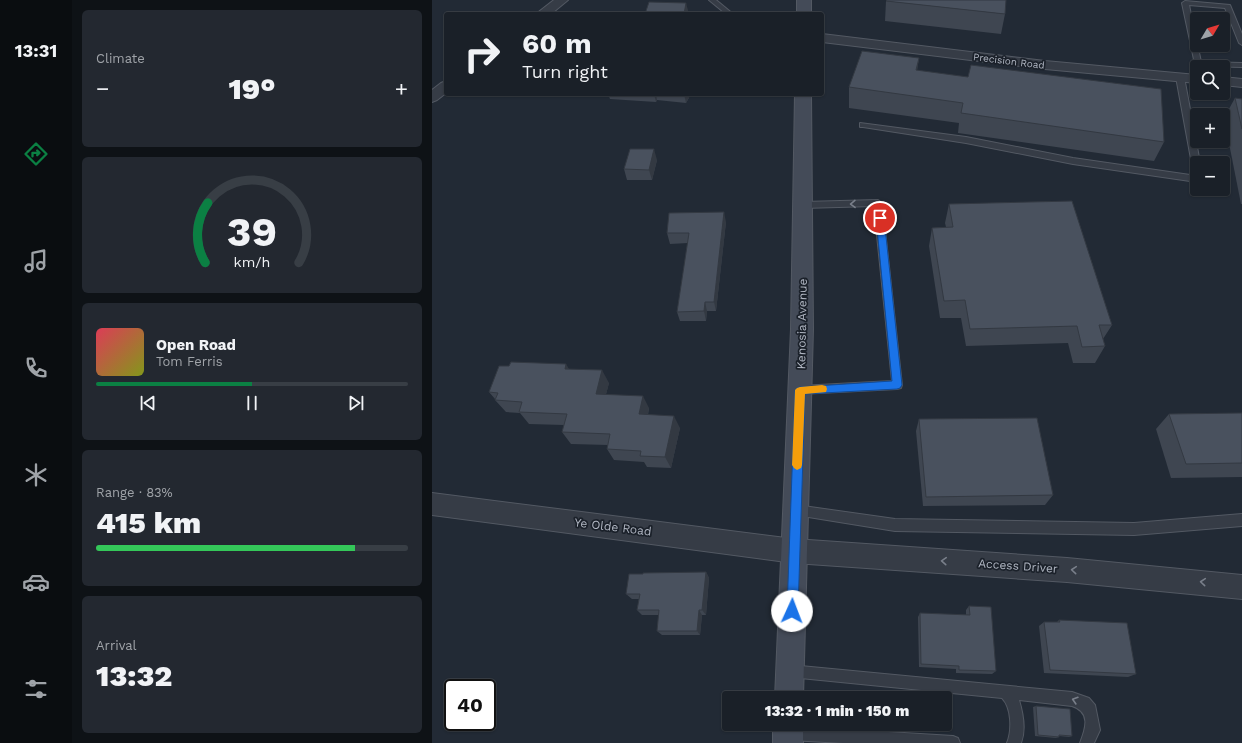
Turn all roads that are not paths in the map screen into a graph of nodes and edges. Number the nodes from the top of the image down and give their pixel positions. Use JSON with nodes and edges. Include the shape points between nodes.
{"nodes":[{"id":1,"x":562,"y":0,"type":"edge"},
{"id":2,"x":712,"y":0,"type":"edge"},
{"id":3,"x":804,"y":0,"type":"edge"},
{"id":4,"x":546,"y":12,"type":"edge"},
{"id":5,"x":727,"y":12,"type":"edge"},
{"id":6,"x":804,"y":12,"type":"edge"},
{"id":7,"x":824,"y":38,"type":"edge"},
{"id":8,"x":1242,"y":43,"type":"edge"},
{"id":9,"x":1196,"y":60,"type":"edge"},
{"id":10,"x":1242,"y":65,"type":"edge"},
{"id":11,"x":1230,"y":66,"type":"edge"},
{"id":12,"x":1190,"y":73,"type":"edge"},
{"id":13,"x":1180,"y":77,"type":"junction"},
{"id":14,"x":1230,"y":82,"type":"edge"},
{"id":15,"x":1242,"y":83,"type":"edge"},
{"id":16,"x":444,"y":88,"type":"edge"},
{"id":17,"x":803,"y":96,"type":"edge"},
{"id":18,"x":432,"y":97,"type":"edge"},
{"id":19,"x":863,"y":125,"type":"dead end"},
{"id":20,"x":1194,"y":156,"type":"edge"},
{"id":21,"x":1190,"y":178,"type":"edge"},
{"id":22,"x":803,"y":205,"type":"junction"},
{"id":23,"x":800,"y":390,"type":"junction"},
{"id":24,"x":432,"y":504,"type":"edge"},
{"id":25,"x":796,"y":510,"type":"junction"},
{"id":26,"x":1242,"y":520,"type":"edge"},
{"id":27,"x":794,"y":551,"type":"junction"},
{"id":28,"x":1242,"y":587,"type":"edge"},
{"id":29,"x":790,"y":671,"type":"junction"},
{"id":30,"x":789,"y":691,"type":"edge"},
{"id":31,"x":1005,"y":692,"type":"junction"},
{"id":32,"x":788,"y":733,"type":"edge"},
{"id":33,"x":953,"y":743,"type":"edge"},
{"id":34,"x":1014,"y":743,"type":"edge"},
{"id":35,"x":1087,"y":743,"type":"edge"}],
"edges":[{"from":1,"to":4,"type":"street"},
{"from":2,"to":5,"type":"lane"},
{"from":3,"to":6,"type":"street"},
{"from":7,"to":13,"type":"street","name":"Precision Road","via":[[1038,64]]},
{"from":8,"to":9,"type":"lane","via":[[1228,6],[1185,3]]},
{"from":10,"to":11,"type":"lane"},
{"from":12,"to":13,"type":"street","name":"Precision Road"},
{"from":13,"to":20,"type":"lane"},
{"from":14,"to":15,"type":"street"},
{"from":16,"to":18,"type":"street"},
{"from":17,"to":22,"type":"street","name":"Kenosia Avenue"},
{"from":19,"to":21,"type":"lane"},
{"from":22,"to":23,"type":"street","name":"Kenosia Avenue"},
{"from":23,"to":22,"type":"lane","one_way":true,"via":[[897,385],[878,203]]},
{"from":23,"to":25,"type":"street","name":"Kenosia Avenue"},
{"from":24,"to":27,"type":"street","name":"Ye Olde Road"},
{"from":25,"to":26,"type":"lane","via":[[896,525],[1134,529]]},
{"from":25,"to":27,"type":"street","name":"Kenosia Avenue"},
{"from":28,"to":27,"type":"street","name":"Access Driver","one_way":true,"via":[[1067,570]]},
{"from":27,"to":29,"type":"street","name":"Kenosia Avenue"},
{"from":29,"to":30,"type":"street","name":"Kenosia Avenue"},
{"from":29,"to":31,"type":"lane"},
{"from":31,"to":34,"type":"lane","via":[[1013,701],[1017,728]]},
{"from":35,"to":31,"type":"lane","one_way":true,"via":[[1093,730],[1090,710],[1084,703],[1072,699]]},
{"from":32,"to":33,"type":"lane"}]}
